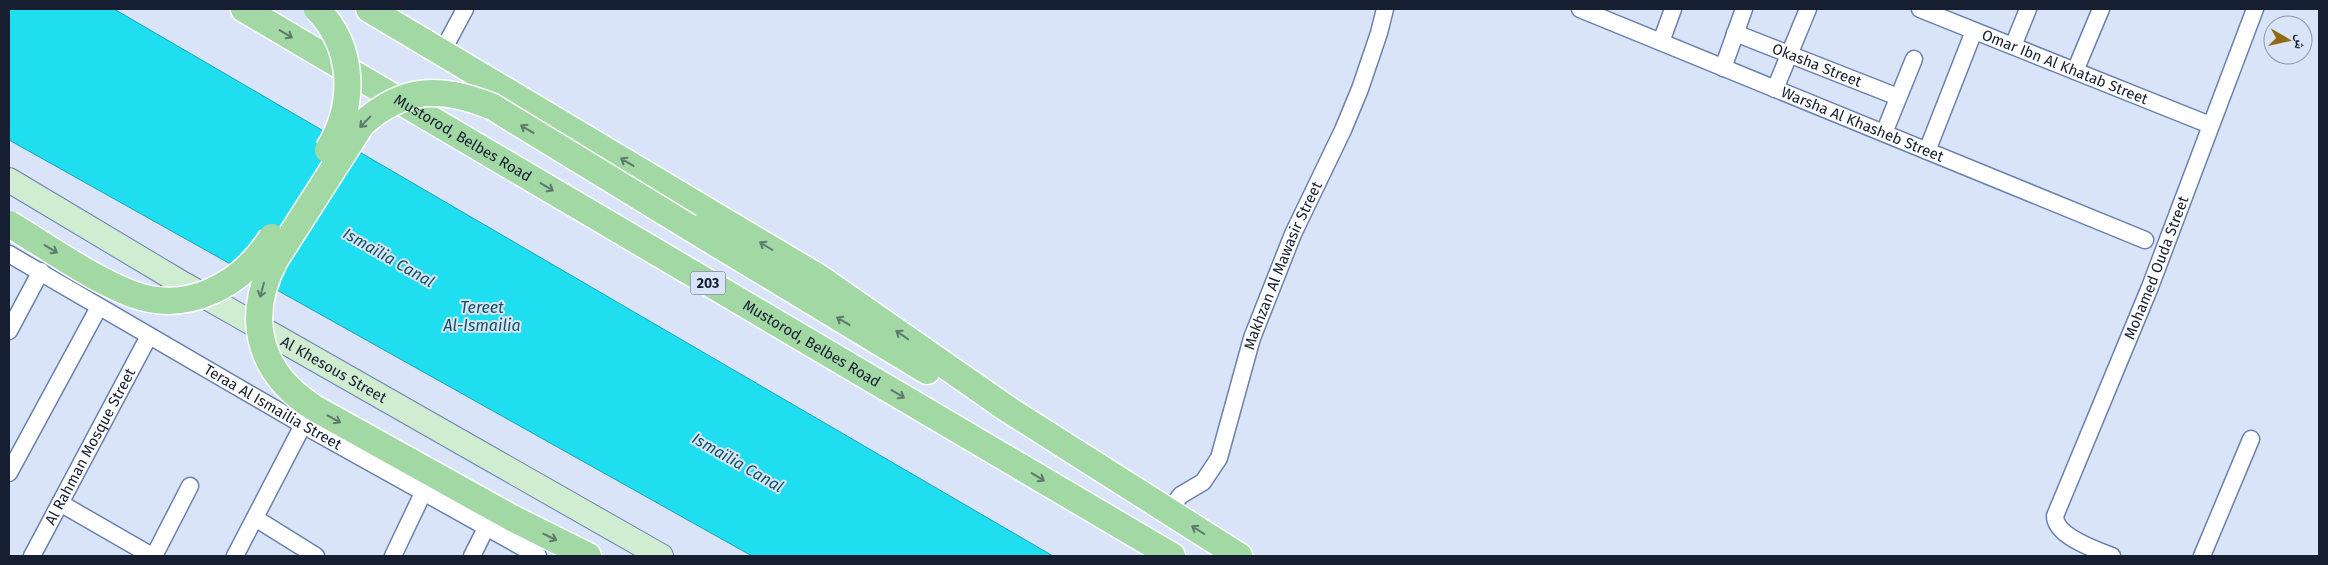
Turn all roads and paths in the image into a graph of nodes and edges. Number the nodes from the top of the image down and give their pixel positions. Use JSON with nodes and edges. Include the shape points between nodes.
{"nodes":[{"id":1,"x":244,"y":9,"type":"edge"},
{"id":2,"x":318,"y":9,"type":"edge"},
{"id":3,"x":369,"y":9,"type":"edge"},
{"id":4,"x":465,"y":9,"type":"edge"},
{"id":5,"x":1385,"y":9,"type":"edge"},
{"id":6,"x":1580,"y":9,"type":"edge"},
{"id":7,"x":1673,"y":9,"type":"edge"},
{"id":8,"x":1744,"y":9,"type":"edge"},
{"id":9,"x":1808,"y":9,"type":"edge"},
{"id":10,"x":1920,"y":9,"type":"edge"},
{"id":11,"x":2028,"y":9,"type":"edge"},
{"id":12,"x":2101,"y":9,"type":"edge"},
{"id":13,"x":2255,"y":9,"type":"edge"},
{"id":14,"x":1609,"y":14,"type":"edge"},
{"id":15,"x":1957,"y":16,"type":"edge"},
{"id":16,"x":1974,"y":30,"type":"junction"},
{"id":17,"x":1735,"y":33,"type":"junction"},
{"id":18,"x":1661,"y":42,"type":"junction"},
{"id":19,"x":2013,"y":46,"type":"junction"},
{"id":20,"x":442,"y":52,"type":"junction"},
{"id":21,"x":1789,"y":54,"type":"junction"},
{"id":22,"x":1914,"y":59,"type":"dead end"},
{"id":23,"x":1723,"y":68,"type":"junction"},
{"id":24,"x":2075,"y":71,"type":"junction"},
{"id":25,"x":1775,"y":89,"type":"junction"},
{"id":26,"x":1898,"y":98,"type":"junction"},
{"id":27,"x":2210,"y":125,"type":"junction"},
{"id":28,"x":1884,"y":133,"type":"junction"},
{"id":29,"x":1928,"y":151,"type":"junction"},
{"id":30,"x":9,"y":180,"type":"edge"},
{"id":31,"x":9,"y":224,"type":"edge"},
{"id":32,"x":2145,"y":240,"type":"dead end"},
{"id":33,"x":9,"y":254,"type":"edge"},
{"id":34,"x":41,"y":271,"type":"junction"},
{"id":35,"x":99,"y":307,"type":"junction"},
{"id":36,"x":9,"y":331,"type":"edge"},
{"id":37,"x":149,"y":336,"type":"junction"},
{"id":38,"x":1009,"y":410,"type":"junction"},
{"id":39,"x":303,"y":425,"type":"junction"},
{"id":40,"x":2251,"y":439,"type":"dead end"},
{"id":41,"x":9,"y":473,"type":"edge"},
{"id":42,"x":190,"y":486,"type":"dead end"},
{"id":43,"x":423,"y":493,"type":"junction"},
{"id":44,"x":60,"y":503,"type":"junction"},
{"id":45,"x":1168,"y":511,"type":"junction"},
{"id":46,"x":255,"y":518,"type":"junction"},
{"id":47,"x":486,"y":528,"type":"junction"},
{"id":48,"x":32,"y":556,"type":"edge"},
{"id":49,"x":153,"y":556,"type":"edge"},
{"id":50,"x":235,"y":556,"type":"edge"},
{"id":51,"x":316,"y":556,"type":"edge"},
{"id":52,"x":393,"y":556,"type":"edge"},
{"id":53,"x":472,"y":556,"type":"edge"},
{"id":54,"x":538,"y":556,"type":"edge"},
{"id":55,"x":588,"y":556,"type":"edge"},
{"id":56,"x":661,"y":556,"type":"edge"},
{"id":57,"x":1172,"y":556,"type":"edge"},
{"id":58,"x":1239,"y":556,"type":"edge"},
{"id":59,"x":2112,"y":556,"type":"edge"},
{"id":60,"x":2202,"y":556,"type":"edge"}],
"edges":[{"from":1,"to":57,"type":"main road","name":"Mustorod, Belbes Road","number":"203","one_way":true},
{"from":31,"to":2,"type":"main road","one_way":true,"bridge":true,"via":[[133,295],[157,300],[182,300],[206,295],[228,284],[248,269],[264,250],[338,133],[346,113],[348,71],[343,51]]},
{"from":3,"to":20,"type":"main road"},
{"from":4,"to":20,"type":"street"},
{"from":5,"to":45,"type":"street","name":"Makhzan Al Mawasir Street","via":[[1356,97],[1293,234],[1252,338],[1219,458],[1203,482],[1181,495]]},
{"from":6,"to":14,"type":"street","name":"Warsha Al Khasheb Street"},
{"from":7,"to":18,"type":"street"},
{"from":8,"to":17,"type":"street"},
{"from":9,"to":21,"type":"street"},
{"from":10,"to":15,"type":"street","name":"Omar Ibn Al Khatab Street"},
{"from":11,"to":19,"type":"street"},
{"from":12,"to":24,"type":"street"},
{"from":13,"to":27,"type":"street","name":"Mohamed Ouda Street"},
{"from":14,"to":18,"type":"street","name":"Warsha Al Khasheb Street"},
{"from":15,"to":16,"type":"street","name":"Omar Ibn Al Khatab Street"},
{"from":16,"to":19,"type":"street","name":"Omar Ibn Al Khatab Street"},
{"from":16,"to":29,"type":"street"},
{"from":17,"to":21,"type":"street","name":"Okasha Street"},
{"from":17,"to":23,"type":"street"},
{"from":18,"to":23,"type":"street","name":"Warsha Al Khasheb Street"},
{"from":19,"to":24,"type":"street","name":"Omar Ibn Al Khatab Street"},
{"from":38,"to":20,"type":"main road","one_way":true,"via":[[818,277]]},
{"from":21,"to":25,"type":"street"},
{"from":21,"to":26,"type":"street","name":"Okasha Street"},
{"from":22,"to":26,"type":"street"},
{"from":23,"to":25,"type":"street","name":"Warsha Al Khasheb Street"},
{"from":24,"to":27,"type":"street","name":"Omar Ibn Al Khatab Street"},
{"from":25,"to":28,"type":"street","name":"Warsha Al Khasheb Street"},
{"from":26,"to":28,"type":"street"},
{"from":27,"to":59,"type":"street","name":"Mohamed Ouda Street","via":[[2153,280],[2055,516],[2063,532]]},
{"from":28,"to":29,"type":"street","name":"Warsha Al Khasheb Street"},
{"from":29,"to":32,"type":"street","name":"Warsha Al Khasheb Street"},
{"from":30,"to":56,"type":"main road","name":"Al Khesous Street","via":[[178,281]]},
{"from":33,"to":34,"type":"street","name":"Teraa Al Ismailia Street"},
{"from":34,"to":35,"type":"street","name":"Teraa Al Ismailia Street"},
{"from":34,"to":36,"type":"street"},
{"from":35,"to":37,"type":"street","name":"Teraa Al Ismailia Street"},
{"from":35,"to":41,"type":"street"},
{"from":37,"to":39,"type":"street","name":"Teraa Al Ismailia Street"},
{"from":37,"to":44,"type":"street","name":"Al Rahman Mosque Street"},
{"from":38,"to":45,"type":"main road"},
{"from":38,"to":55,"type":"main road","one_way":true,"bridge":true,"via":[[937,377],[493,108],[466,97],[437,92],[416,93],[396,100],[362,124],[274,260],[260,296],[258,315],[265,353],[285,386],[300,399],[512,518]]},
{"from":39,"to":43,"type":"street","name":"Teraa Al Ismailia Street"},
{"from":39,"to":46,"type":"street"},
{"from":40,"to":60,"type":"street"},
{"from":42,"to":49,"type":"street"},
{"from":43,"to":47,"type":"street","name":"Teraa Al Ismailia Street"},
{"from":43,"to":52,"type":"street"},
{"from":44,"to":48,"type":"street","name":"Al Rahman Mosque Street"},
{"from":44,"to":49,"type":"street"},
{"from":58,"to":45,"type":"main road","one_way":true},
{"from":46,"to":50,"type":"street"},
{"from":46,"to":51,"type":"street"},
{"from":47,"to":53,"type":"street"},
{"from":47,"to":54,"type":"street","name":"Teraa Al Ismailia Street"}]}
